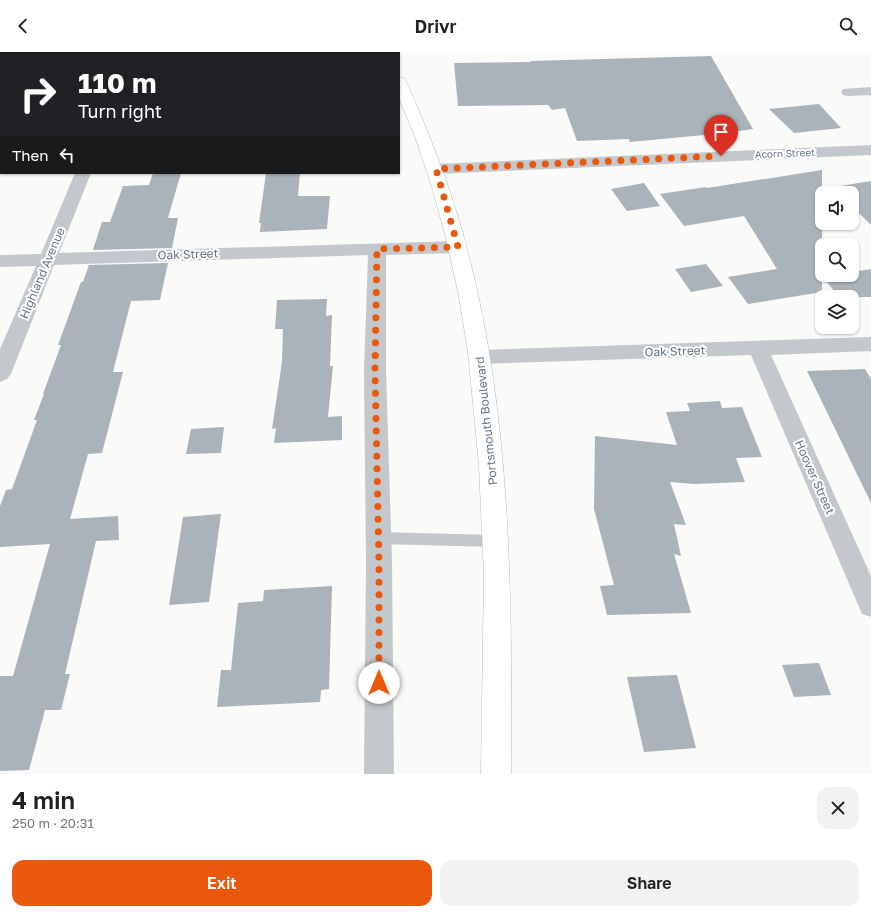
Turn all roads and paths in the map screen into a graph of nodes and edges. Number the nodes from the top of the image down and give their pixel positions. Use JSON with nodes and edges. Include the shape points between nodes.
{"nodes":[{"id":1,"x":400,"y":83,"type":"edge"},
{"id":2,"x":871,"y":91,"type":"edge"},
{"id":3,"x":848,"y":92,"type":"dead end"},
{"id":4,"x":871,"y":150,"type":"edge"},
{"id":5,"x":436,"y":169,"type":"junction"},
{"id":6,"x":83,"y":174,"type":"edge"},
{"id":7,"x":458,"y":247,"type":"junction"},
{"id":8,"x":377,"y":249,"type":"junction"},
{"id":9,"x":48,"y":260,"type":"junction"},
{"id":10,"x":0,"y":261,"type":"edge"},
{"id":11,"x":871,"y":344,"type":"edge"},
{"id":12,"x":758,"y":348,"type":"junction"},
{"id":13,"x":480,"y":357,"type":"junction"},
{"id":14,"x":0,"y":374,"type":"edge"},
{"id":15,"x":379,"y":538,"type":"junction"},
{"id":16,"x":495,"y":541,"type":"junction"},
{"id":17,"x":871,"y":605,"type":"edge"},
{"id":18,"x":379,"y":774,"type":"edge"},
{"id":19,"x":496,"y":774,"type":"edge"}],
"edges":[{"from":1,"to":5,"type":"main road","name":"Portsmouth Boulevard"},
{"from":2,"to":3,"type":"street"},
{"from":4,"to":5,"type":"street","name":"Acorn Street"},
{"from":5,"to":7,"type":"main road","name":"Portsmouth Boulevard"},
{"from":6,"to":9,"type":"street","name":"Highland Avenue"},
{"from":7,"to":8,"type":"street","name":"Oak Street"},
{"from":7,"to":13,"type":"main road","name":"Portsmouth Boulevard"},
{"from":8,"to":9,"type":"street","name":"Oak Street"},
{"from":8,"to":15,"type":"street","via":[[375,371]]},
{"from":9,"to":10,"type":"street","name":"Oak Street"},
{"from":9,"to":14,"type":"street","name":"Highland Avenue"},
{"from":11,"to":12,"type":"street","name":"Oak Street"},
{"from":12,"to":13,"type":"street","name":"Oak Street"},
{"from":12,"to":17,"type":"street","name":"Hoover Street"},
{"from":13,"to":16,"type":"main road","name":"Portsmouth Boulevard","via":[[491,460]]},
{"from":15,"to":16,"type":"lane"},
{"from":15,"to":18,"type":"street"},
{"from":16,"to":19,"type":"main road","name":"Portsmouth Boulevard","via":[[498,606]]}]}
